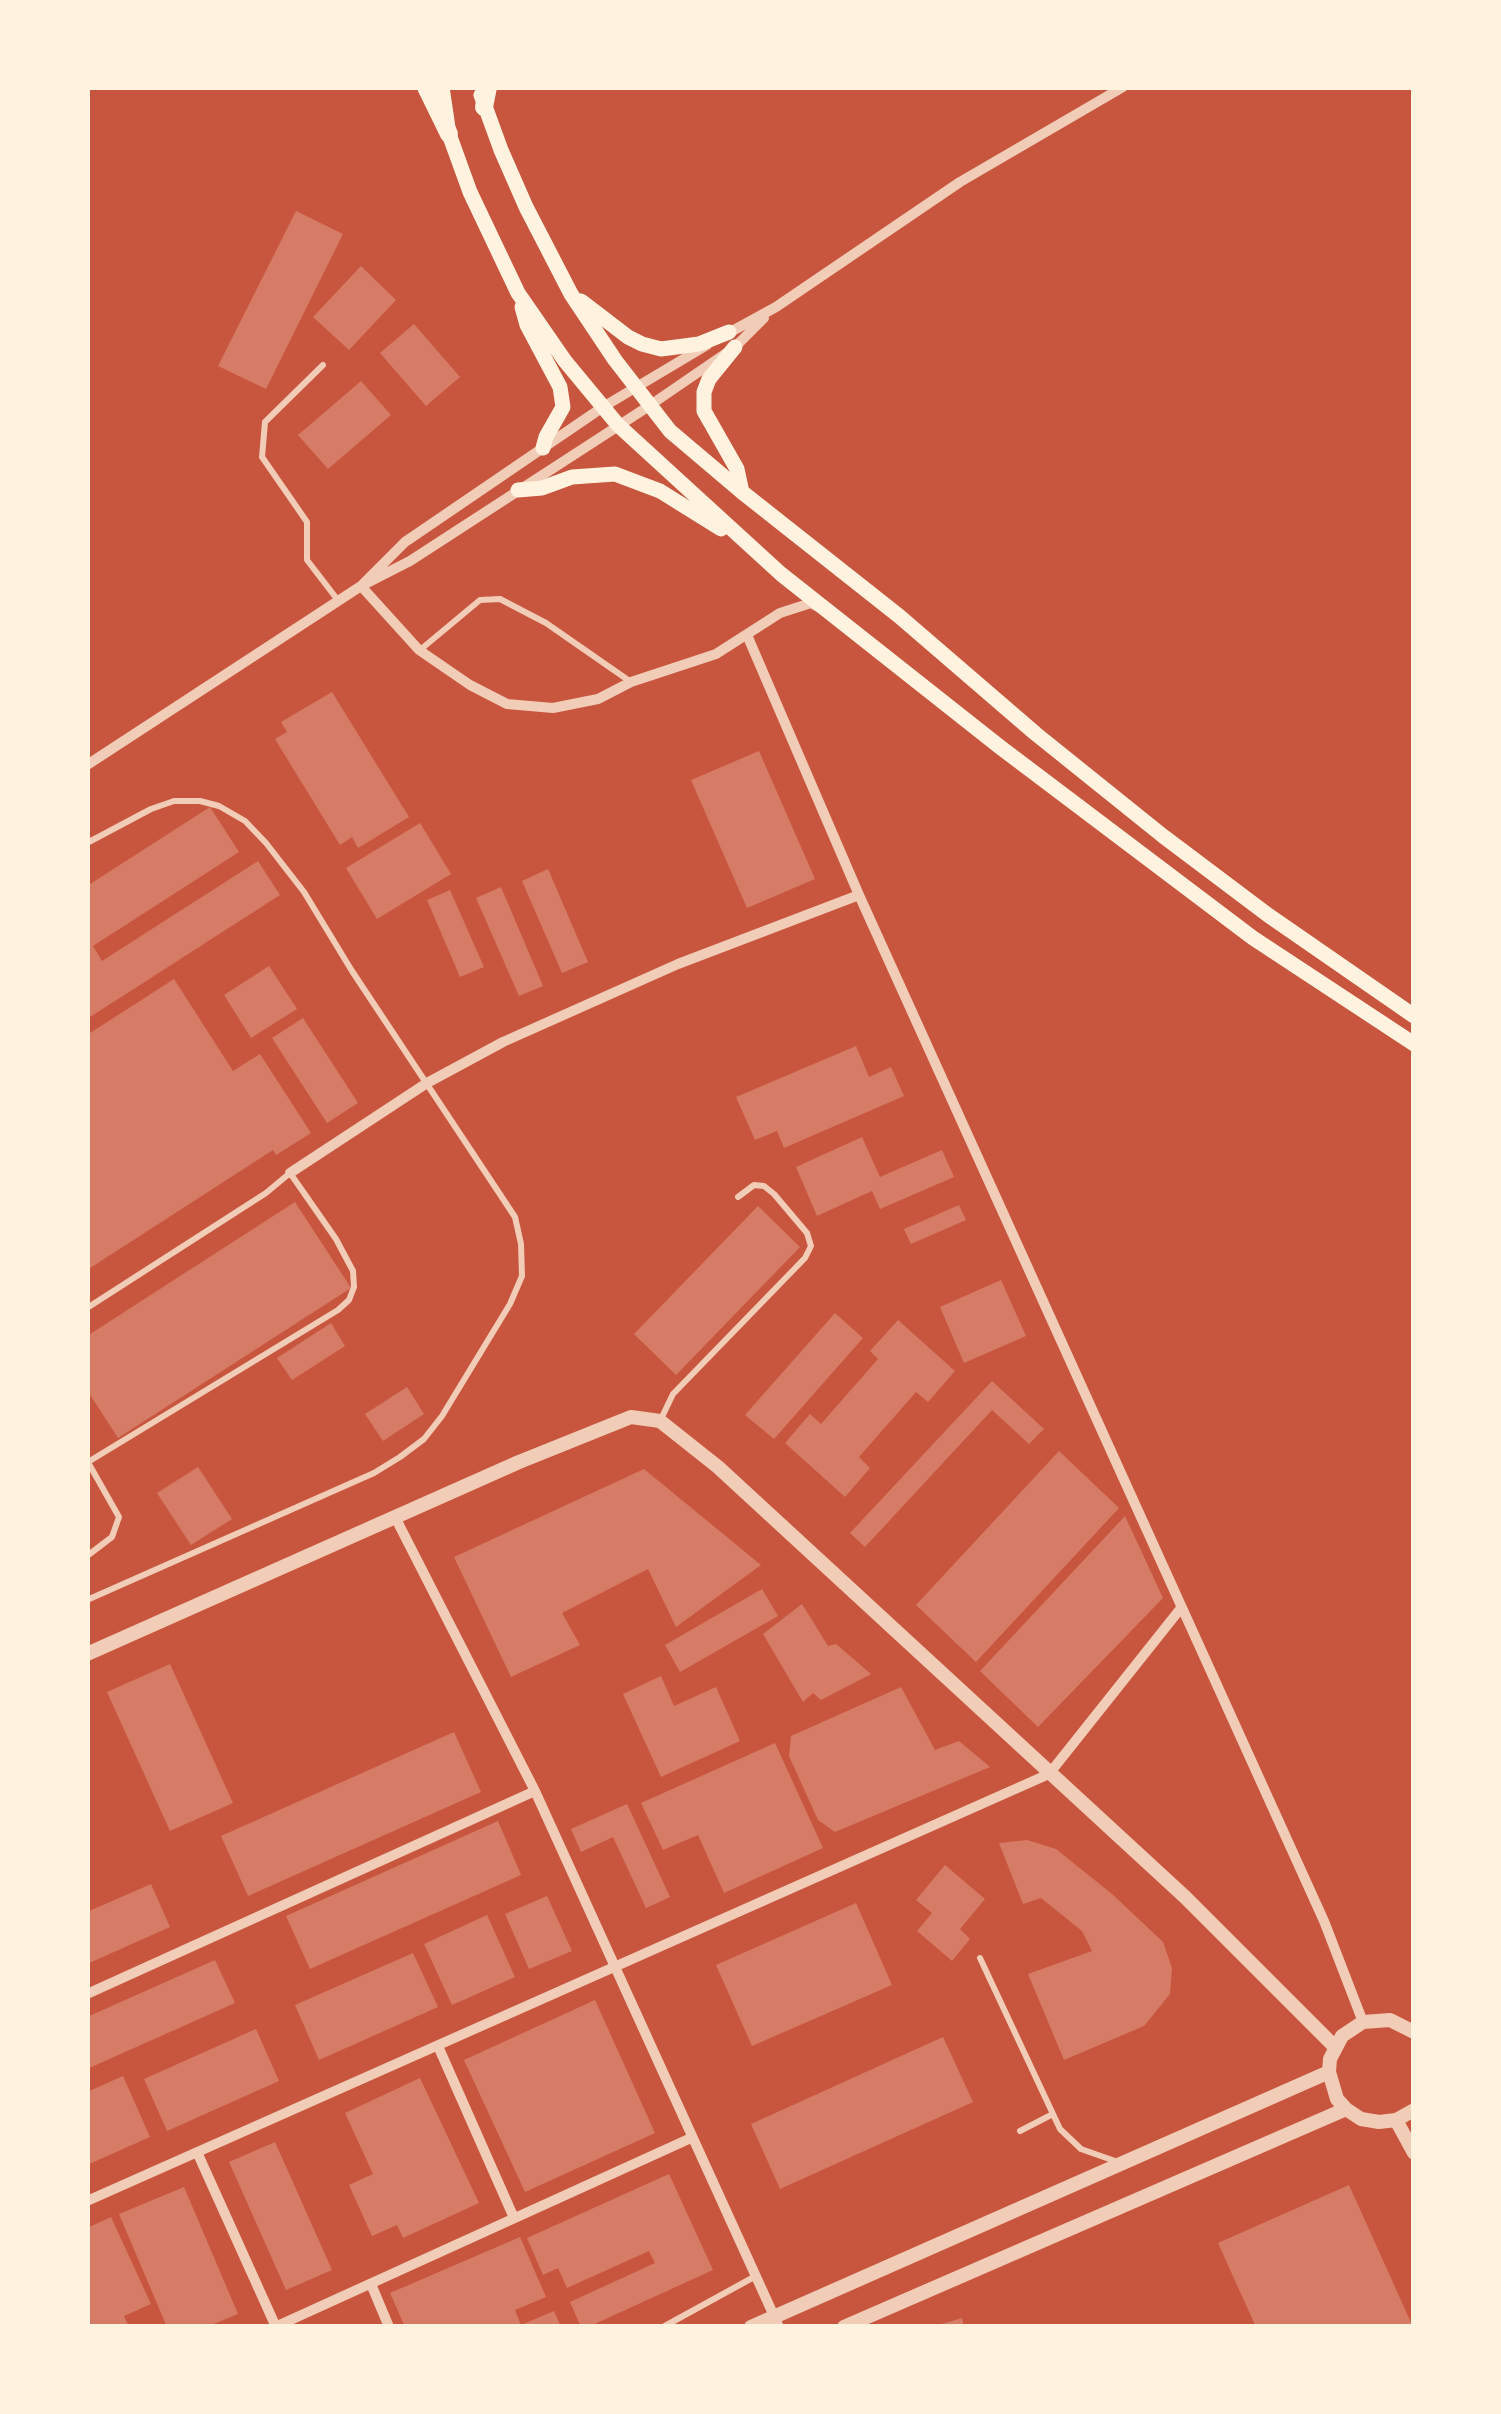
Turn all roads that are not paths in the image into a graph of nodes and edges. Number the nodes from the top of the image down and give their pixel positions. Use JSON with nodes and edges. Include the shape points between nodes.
{"nodes":[{"id":1,"x":426,"y":87,"type":"edge"},
{"id":2,"x":442,"y":87,"type":"edge"},
{"id":3,"x":1123,"y":87,"type":"edge"},
{"id":4,"x":484,"y":94,"type":"edge"},
{"id":5,"x":449,"y":134,"type":"junction"},
{"id":6,"x":518,"y":293,"type":"junction"},
{"id":7,"x":571,"y":294,"type":"junction"},
{"id":8,"x":732,"y":339,"type":"junction"},
{"id":9,"x":323,"y":364,"type":"dead end"},
{"id":10,"x":637,"y":388,"type":"junction"},
{"id":11,"x":650,"y":406,"type":"junction"},
{"id":12,"x":603,"y":407,"type":"junction"},
{"id":13,"x":618,"y":425,"type":"junction"},
{"id":14,"x":543,"y":448,"type":"junction"},
{"id":15,"x":518,"y":490,"type":"junction"},
{"id":16,"x":742,"y":492,"type":"junction"},
{"id":17,"x":740,"y":538,"type":"junction"},
{"id":18,"x":361,"y":586,"type":"junction"},
{"id":19,"x":339,"y":602,"type":"junction"},
{"id":20,"x":843,"y":623,"type":"junction"},
{"id":21,"x":748,"y":635,"type":"junction"},
{"id":22,"x":419,"y":650,"type":"junction"},
{"id":23,"x":631,"y":682,"type":"junction"},
{"id":24,"x":87,"y":765,"type":"edge"},
{"id":25,"x":87,"y":843,"type":"edge"},
{"id":26,"x":859,"y":895,"type":"junction"},
{"id":27,"x":1414,"y":1016,"type":"edge"},
{"id":28,"x":1414,"y":1044,"type":"edge"},
{"id":29,"x":427,"y":1083,"type":"junction"},
{"id":30,"x":290,"y":1173,"type":"junction"},
{"id":31,"x":738,"y":1197,"type":"dead end"},
{"id":32,"x":87,"y":1307,"type":"edge"},
{"id":33,"x":660,"y":1421,"type":"junction"},
{"id":34,"x":88,"y":1461,"type":"edge"},
{"id":35,"x":394,"y":1517,"type":"junction"},
{"id":36,"x":87,"y":1556,"type":"edge"},
{"id":37,"x":87,"y":1600,"type":"edge"},
{"id":38,"x":1181,"y":1608,"type":"junction"},
{"id":39,"x":87,"y":1654,"type":"edge"},
{"id":40,"x":1049,"y":1774,"type":"junction"},
{"id":41,"x":535,"y":1791,"type":"junction"},
{"id":42,"x":980,"y":1958,"type":"dead end"},
{"id":43,"x":615,"y":1967,"type":"junction"},
{"id":44,"x":87,"y":1994,"type":"edge"},
{"id":45,"x":1363,"y":2022,"type":"junction"},
{"id":46,"x":1410,"y":2026,"type":"edge"},
{"id":47,"x":437,"y":2046,"type":"junction"},
{"id":48,"x":1334,"y":2047,"type":"junction"},
{"id":49,"x":1329,"y":2072,"type":"junction"},
{"id":50,"x":1346,"y":2109,"type":"junction"},
{"id":51,"x":1414,"y":2110,"type":"edge"},
{"id":52,"x":1051,"y":2115,"type":"junction"},
{"id":53,"x":1396,"y":2120,"type":"junction"},
{"id":54,"x":1020,"y":2131,"type":"dead end"},
{"id":55,"x":692,"y":2138,"type":"junction"},
{"id":56,"x":197,"y":2152,"type":"junction"},
{"id":57,"x":1414,"y":2153,"type":"edge"},
{"id":58,"x":1120,"y":2163,"type":"junction"},
{"id":59,"x":87,"y":2201,"type":"edge"},
{"id":60,"x":514,"y":2218,"type":"junction"},
{"id":61,"x":756,"y":2276,"type":"junction"},
{"id":62,"x":370,"y":2284,"type":"junction"},
{"id":63,"x":777,"y":2321,"type":"edge"},
{"id":64,"x":275,"y":2327,"type":"edge"},
{"id":65,"x":388,"y":2327,"type":"edge"},
{"id":66,"x":663,"y":2327,"type":"edge"},
{"id":67,"x":751,"y":2327,"type":"edge"},
{"id":68,"x":844,"y":2327,"type":"edge"}],
"edges":[{"from":1,"to":5,"type":"highway"},
{"from":2,"to":5,"type":"main road"},
{"from":3,"to":8,"type":"street","via":[[960,182]]},
{"from":4,"to":7,"type":"main road","via":[[526,207]]},
{"from":5,"to":6,"type":"main road"},
{"from":6,"to":12,"type":"main road"},
{"from":6,"to":14,"type":"main road","via":[[560,387],[563,407]]},
{"from":7,"to":8,"type":"main road","via":[[642,344],[662,349]]},
{"from":7,"to":10,"type":"main road"},
{"from":8,"to":10,"type":"street"},
{"from":8,"to":11,"type":"street"},
{"from":8,"to":16,"type":"main road","via":[[709,379],[704,411]]},
{"from":9,"to":19,"type":"lane","via":[[265,422],[262,457],[307,522],[307,560]]},
{"from":10,"to":11,"type":"main road"},
{"from":10,"to":12,"type":"street"},
{"from":11,"to":13,"type":"street"},
{"from":11,"to":16,"type":"main road"},
{"from":12,"to":13,"type":"main road"},
{"from":12,"to":14,"type":"street"},
{"from":13,"to":15,"type":"street"},
{"from":13,"to":17,"type":"main road"},
{"from":14,"to":18,"type":"street","via":[[404,542]]},
{"from":15,"to":17,"type":"main road","via":[[615,474]]},
{"from":15,"to":18,"type":"street"},
{"from":16,"to":27,"type":"main road","via":[[1163,836]]},
{"from":17,"to":20,"type":"main road"},
{"from":18,"to":19,"type":"street"},
{"from":18,"to":22,"type":"street"},
{"from":19,"to":24,"type":"street"},
{"from":20,"to":21,"type":"street","via":[[812,603]]},
{"from":20,"to":28,"type":"main road","via":[[1176,883]]},
{"from":21,"to":23,"type":"street"},
{"from":21,"to":26,"type":"street"},
{"from":22,"to":23,"type":"street","via":[[507,704],[554,708]]},
{"from":22,"to":23,"type":"lane","via":[[480,599],[500,598]]},
{"from":25,"to":29,"type":"lane","via":[[174,801],[218,806],[245,821],[304,892]]},
{"from":26,"to":29,"type":"street","via":[[678,964]]},
{"from":26,"to":38,"type":"street"},
{"from":29,"to":30,"type":"street"},
{"from":29,"to":37,"type":"lane","via":[[515,1217],[521,1244],[522,1276],[510,1304],[442,1416],[424,1439],[374,1473]]},
{"from":30,"to":32,"type":"lane"},
{"from":30,"to":34,"type":"lane","via":[[353,1271],[349,1300]]},
{"from":31,"to":33,"type":"lane","via":[[764,1186],[812,1246],[674,1394]]},
{"from":33,"to":35,"type":"street","via":[[631,1417]]},
{"from":33,"to":40,"type":"street"},
{"from":34,"to":36,"type":"lane","via":[[119,1517],[112,1537]]},
{"from":35,"to":39,"type":"street"},
{"from":35,"to":41,"type":"street"},
{"from":38,"to":40,"type":"street"},
{"from":38,"to":45,"type":"street"},
{"from":40,"to":43,"type":"street"},
{"from":40,"to":48,"type":"street"},
{"from":41,"to":43,"type":"street"},
{"from":41,"to":44,"type":"street"},
{"from":42,"to":52,"type":"lane"},
{"from":43,"to":47,"type":"street"},
{"from":43,"to":55,"type":"street"},
{"from":45,"to":46,"type":"street"},
{"from":45,"to":48,"type":"street"},
{"from":47,"to":56,"type":"street"},
{"from":47,"to":60,"type":"street"},
{"from":48,"to":49,"type":"street"},
{"from":49,"to":50,"type":"street"},
{"from":49,"to":58,"type":"street"},
{"from":50,"to":53,"type":"street","via":[[1361,2119]]},
{"from":50,"to":68,"type":"street"},
{"from":51,"to":53,"type":"street"},
{"from":52,"to":54,"type":"lane"},
{"from":52,"to":58,"type":"lane","via":[[1082,2149]]},
{"from":53,"to":57,"type":"street"},
{"from":55,"to":60,"type":"street"},
{"from":55,"to":61,"type":"street"},
{"from":56,"to":59,"type":"street"},
{"from":56,"to":64,"type":"street"},
{"from":58,"to":63,"type":"street"},
{"from":60,"to":62,"type":"street"},
{"from":61,"to":63,"type":"street"},
{"from":61,"to":66,"type":"lane"},
{"from":62,"to":64,"type":"street"},
{"from":62,"to":65,"type":"street"},
{"from":63,"to":67,"type":"street"}]}
